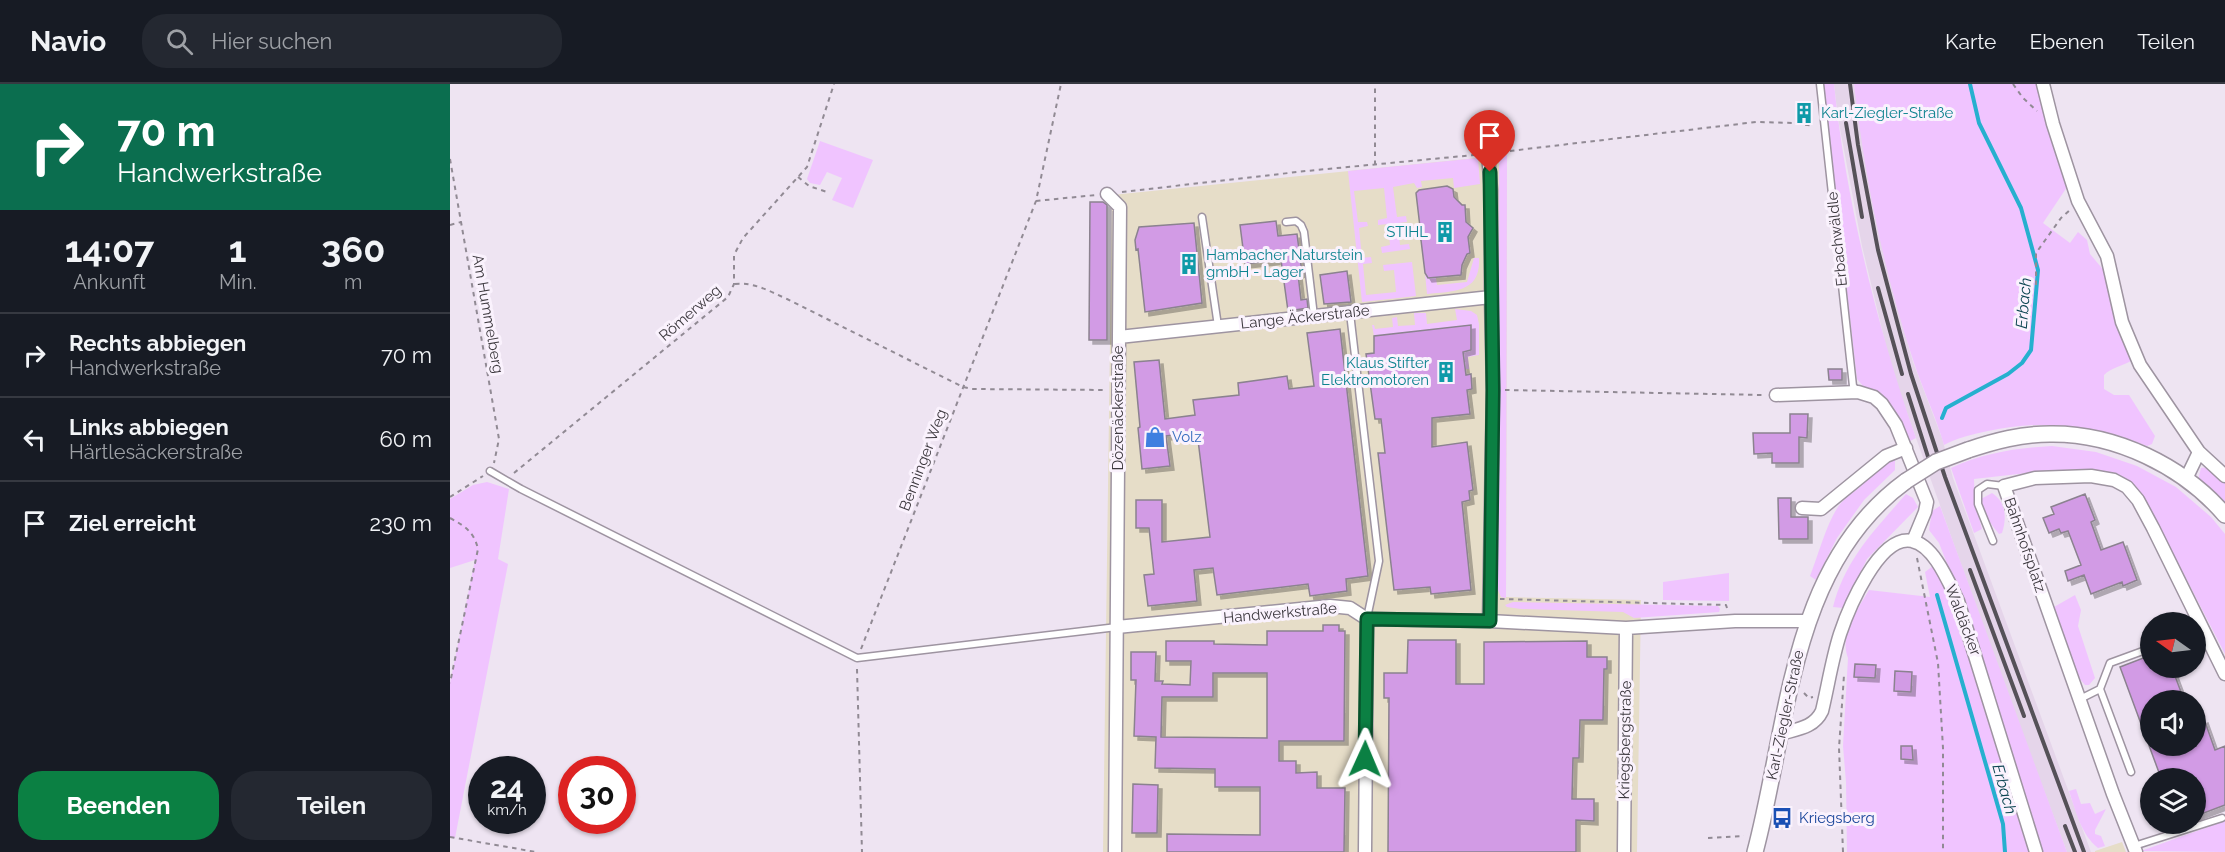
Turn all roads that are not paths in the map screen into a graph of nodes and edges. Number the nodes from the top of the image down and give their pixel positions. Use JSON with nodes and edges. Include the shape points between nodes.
{"nodes":[{"id":1,"x":1820,"y":84,"type":"edge"},
{"id":2,"x":2043,"y":84,"type":"edge"},
{"id":3,"x":1488,"y":154,"type":"road end"},
{"id":4,"x":1107,"y":194,"type":"road end"},
{"id":5,"x":1202,"y":217,"type":"dead end"},
{"id":6,"x":1286,"y":222,"type":"dead end"},
{"id":7,"x":1491,"y":297,"type":"junction"},
{"id":8,"x":1350,"y":313,"type":"junction"},
{"id":9,"x":1314,"y":316,"type":"junction"},
{"id":10,"x":1218,"y":327,"type":"junction"},
{"id":11,"x":1119,"y":337,"type":"junction"},
{"id":12,"x":1858,"y":392,"type":"junction"},
{"id":13,"x":1776,"y":395,"type":"road end"},
{"id":14,"x":1906,"y":448,"type":"junction"},
{"id":15,"x":2199,"y":452,"type":"junction"},
{"id":16,"x":490,"y":471,"type":"road end"},
{"id":17,"x":2225,"y":476,"type":"edge"},
{"id":18,"x":2186,"y":479,"type":"junction"},
{"id":19,"x":2004,"y":486,"type":"junction"},
{"id":20,"x":1802,"y":508,"type":"dead end"},
{"id":21,"x":2225,"y":515,"type":"edge"},
{"id":22,"x":1913,"y":541,"type":"junction"},
{"id":23,"x":1992,"y":541,"type":"dead end"},
{"id":24,"x":1367,"y":619,"type":"junction"},
{"id":25,"x":1490,"y":621,"type":"junction"},
{"id":26,"x":1809,"y":621,"type":"junction"},
{"id":27,"x":1117,"y":627,"type":"junction"},
{"id":28,"x":1626,"y":628,"type":"junction"},
{"id":29,"x":2140,"y":652,"type":"edge"},
{"id":30,"x":2225,"y":674,"type":"edge"},
{"id":31,"x":2100,"y":689,"type":"junction"},
{"id":32,"x":2080,"y":699,"type":"junction"},
{"id":33,"x":1780,"y":734,"type":"junction"},
{"id":34,"x":2131,"y":772,"type":"dead end"},
{"id":35,"x":2222,"y":818,"type":"dead end"},
{"id":36,"x":1757,"y":845,"type":"edge"},
{"id":37,"x":2135,"y":849,"type":"edge"},
{"id":38,"x":1115,"y":852,"type":"edge"},
{"id":39,"x":1365,"y":852,"type":"edge"},
{"id":40,"x":1624,"y":852,"type":"edge"},
{"id":41,"x":2036,"y":852,"type":"edge"}],
"edges":[{"from":1,"to":12,"type":"lane","name":"Erbachwäldle","via":[[1853,386]]},
{"from":2,"to":15,"type":"street","via":[[2078,201],[2107,256],[2122,322],[2140,365]]},
{"from":3,"to":7,"type":"street"},
{"from":4,"to":11,"type":"street","name":"Dözenäckerstraße","via":[[1120,207]]},
{"from":5,"to":10,"type":"lane"},
{"from":6,"to":9,"type":"lane","via":[[1302,225]]},
{"from":7,"to":8,"type":"street","name":"Lange Äckerstraße"},
{"from":7,"to":25,"type":"street"},
{"from":8,"to":9,"type":"street","name":"Lange Äckerstraße"},
{"from":8,"to":24,"type":"lane","via":[[1379,561]]},
{"from":9,"to":10,"type":"street","name":"Lange Äckerstraße"},
{"from":10,"to":11,"type":"street","name":"Lange Äckerstraße"},
{"from":11,"to":27,"type":"street","name":"Dözenäckerstraße"},
{"from":12,"to":13,"type":"street"},
{"from":12,"to":14,"type":"street","via":[[1882,404]]},
{"from":14,"to":20,"type":"street","via":[[1886,456],[1821,509]]},
{"from":14,"to":22,"type":"street","via":[[1927,502]]},
{"from":15,"to":17,"type":"street"},
{"from":15,"to":18,"type":"street"},
{"from":16,"to":27,"type":"lane","via":[[857,658]]},
{"from":18,"to":21,"type":"street","name":"Karl-Ziegler-Straße"},
{"from":18,"to":26,"type":"street","name":"Karl-Ziegler-Straße","bridge":true,"via":[[2159,462],[2108,442],[2051,434],[2020,436],[1936,462],[1875,507],[1855,532],[1825,582]]},
{"from":19,"to":23,"type":"lane","via":[[1987,484],[1978,490],[1978,504]]},
{"from":19,"to":30,"type":"street","name":"Bahnhofsplatz","via":[[2035,478],[2091,476],[2127,487],[2153,528]]},
{"from":19,"to":32,"type":"street","name":"Bahnhofsplatz"},
{"from":22,"to":33,"type":"street","via":[[1902,541],[1887,549],[1851,605],[1818,719],[1810,726]]},
{"from":22,"to":41,"type":"street","name":"Waldäcker","via":[[1928,551],[1942,569],[1958,601]]},
{"from":24,"to":25,"type":"street","name":"Handwerkstraße"},
{"from":24,"to":27,"type":"street","name":"Handwerkstraße","via":[[1350,608],[1330,606]]},
{"from":24,"to":39,"type":"street"},
{"from":25,"to":28,"type":"street","name":"Handwerkstraße"},
{"from":26,"to":28,"type":"street","name":"Handwerkstraße"},
{"from":26,"to":33,"type":"street","name":"Karl-Ziegler-Straße"},
{"from":27,"to":38,"type":"street"},
{"from":28,"to":40,"type":"street","name":"Kriegsbergstraße"},
{"from":29,"to":31,"type":"lane","via":[[2110,663]]},
{"from":31,"to":32,"type":"lane"},
{"from":31,"to":34,"type":"lane"},
{"from":32,"to":37,"type":"street","name":"Bahnhofsplatz"},
{"from":33,"to":36,"type":"street","name":"Karl-Ziegler-Straße"},
{"from":35,"to":37,"type":"lane"}]}
